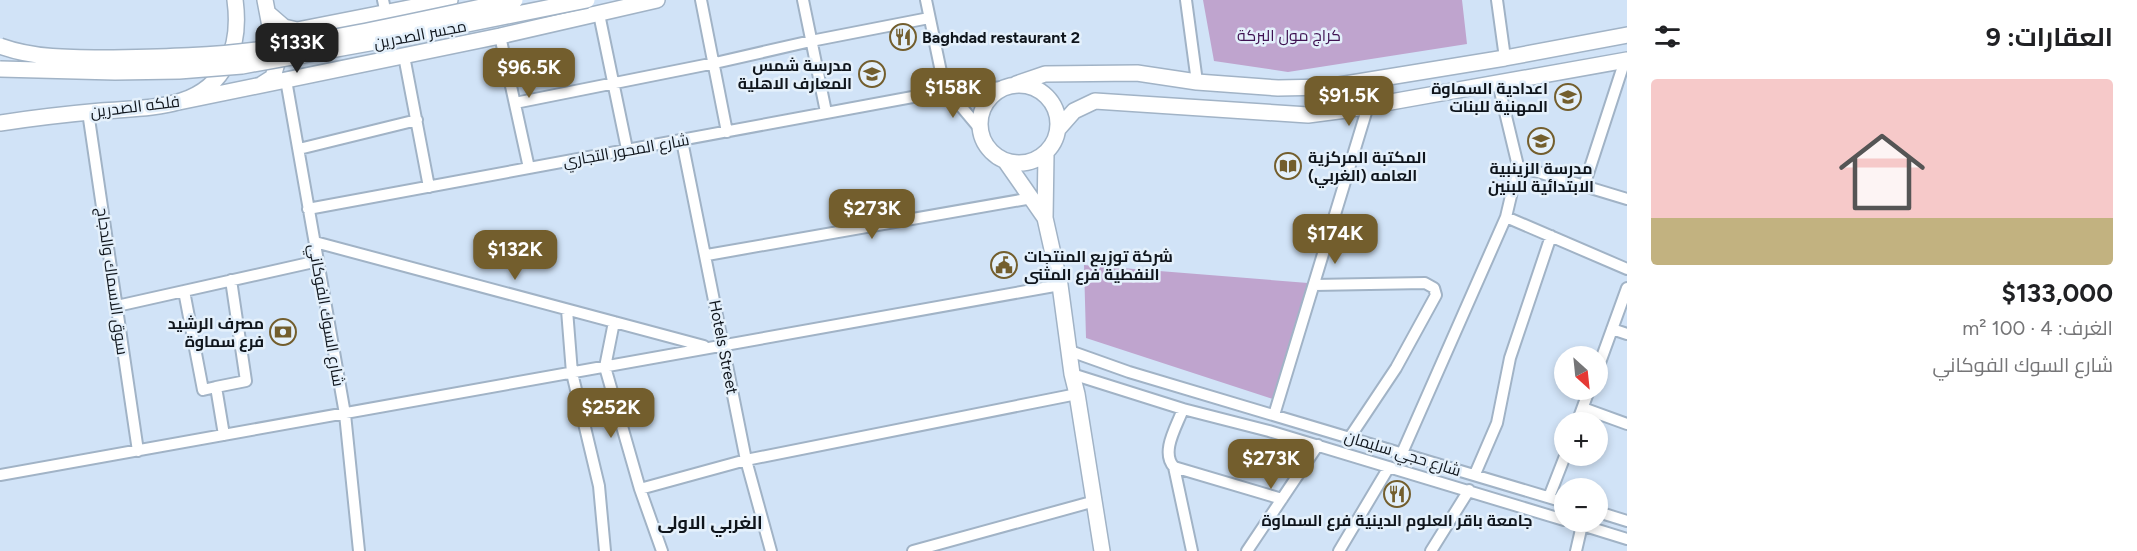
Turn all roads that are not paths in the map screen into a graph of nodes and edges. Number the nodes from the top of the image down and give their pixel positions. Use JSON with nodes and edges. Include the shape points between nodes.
{"nodes":[{"id":1,"x":235,"y":0,"type":"edge"},
{"id":2,"x":450,"y":0,"type":"edge"},
{"id":3,"x":515,"y":0,"type":"edge"},
{"id":4,"x":587,"y":0,"type":"edge"},
{"id":5,"x":657,"y":0,"type":"edge"},
{"id":6,"x":702,"y":0,"type":"edge"},
{"id":7,"x":803,"y":0,"type":"edge"},
{"id":8,"x":926,"y":0,"type":"edge"},
{"id":9,"x":1186,"y":0,"type":"edge"},
{"id":10,"x":1497,"y":0,"type":"edge"},
{"id":11,"x":267,"y":7,"type":"edge"},
{"id":12,"x":384,"y":7,"type":"edge"},
{"id":13,"x":599,"y":14,"type":"junction"},
{"id":14,"x":929,"y":18,"type":"junction"},
{"id":15,"x":344,"y":22,"type":"junction"},
{"id":16,"x":1627,"y":35,"type":"edge"},
{"id":17,"x":500,"y":36,"type":"junction"},
{"id":18,"x":811,"y":40,"type":"junction"},
{"id":19,"x":0,"y":46,"type":"edge"},
{"id":20,"x":404,"y":56,"type":"junction"},
{"id":21,"x":1505,"y":58,"type":"junction"},
{"id":22,"x":1626,"y":60,"type":"edge"},
{"id":23,"x":715,"y":63,"type":"junction"},
{"id":24,"x":357,"y":66,"type":"junction"},
{"id":25,"x":0,"y":69,"type":"edge"},
{"id":26,"x":286,"y":80,"type":"junction"},
{"id":27,"x":1197,"y":82,"type":"junction"},
{"id":28,"x":614,"y":83,"type":"junction"},
{"id":29,"x":1498,"y":83,"type":"junction"},
{"id":30,"x":257,"y":86,"type":"junction"},
{"id":31,"x":1011,"y":86,"type":"junction"},
{"id":32,"x":945,"y":91,"type":"junction"},
{"id":33,"x":515,"y":103,"type":"junction"},
{"id":34,"x":169,"y":104,"type":"junction"},
{"id":35,"x":1368,"y":106,"type":"junction"},
{"id":36,"x":88,"y":112,"type":"junction"},
{"id":37,"x":826,"y":112,"type":"junction"},
{"id":38,"x":417,"y":120,"type":"junction"},
{"id":39,"x":0,"y":123,"type":"edge"},
{"id":40,"x":1059,"y":128,"type":"junction"},
{"id":41,"x":980,"y":129,"type":"junction"},
{"id":42,"x":727,"y":132,"type":"junction"},
{"id":43,"x":682,"y":141,"type":"junction"},
{"id":44,"x":299,"y":149,"type":"junction"},
{"id":45,"x":627,"y":149,"type":"junction"},
{"id":46,"x":1046,"y":154,"type":"junction"},
{"id":47,"x":1006,"y":162,"type":"junction"},
{"id":48,"x":1518,"y":166,"type":"junction"},
{"id":49,"x":529,"y":168,"type":"junction"},
{"id":50,"x":1584,"y":186,"type":"junction"},
{"id":51,"x":429,"y":187,"type":"junction"},
{"id":52,"x":1032,"y":198,"type":"junction"},
{"id":53,"x":1627,"y":199,"type":"edge"},
{"id":54,"x":308,"y":209,"type":"junction"},
{"id":55,"x":1506,"y":217,"type":"junction"},
{"id":56,"x":1045,"y":218,"type":"junction"},
{"id":57,"x":1551,"y":236,"type":"junction"},
{"id":58,"x":315,"y":242,"type":"junction"},
{"id":59,"x":706,"y":255,"type":"junction"},
{"id":60,"x":318,"y":261,"type":"junction"},
{"id":61,"x":1627,"y":270,"type":"edge"},
{"id":62,"x":231,"y":280,"type":"junction"},
{"id":63,"x":1060,"y":285,"type":"junction"},
{"id":64,"x":1314,"y":285,"type":"junction"},
{"id":65,"x":1627,"y":288,"type":"edge"},
{"id":66,"x":184,"y":291,"type":"junction"},
{"id":67,"x":117,"y":306,"type":"junction"},
{"id":68,"x":567,"y":310,"type":"junction"},
{"id":69,"x":614,"y":322,"type":"junction"},
{"id":70,"x":1612,"y":329,"type":"junction"},
{"id":71,"x":1627,"y":334,"type":"edge"},
{"id":72,"x":722,"y":345,"type":"junction"},
{"id":73,"x":1606,"y":346,"type":"edge"},
{"id":74,"x":707,"y":347,"type":"junction"},
{"id":75,"x":1070,"y":351,"type":"junction"},
{"id":76,"x":605,"y":367,"type":"junction"},
{"id":77,"x":572,"y":373,"type":"junction"},
{"id":78,"x":1072,"y":374,"type":"junction"},
{"id":79,"x":216,"y":387,"type":"junction"},
{"id":80,"x":1077,"y":394,"type":"junction"},
{"id":81,"x":1586,"y":400,"type":"edge"},
{"id":82,"x":1583,"y":408,"type":"junction"},
{"id":83,"x":1183,"y":409,"type":"junction"},
{"id":84,"x":1581,"y":412,"type":"edge"},
{"id":85,"x":345,"y":414,"type":"junction"},
{"id":86,"x":1274,"y":415,"type":"junction"},
{"id":87,"x":1627,"y":424,"type":"edge"},
{"id":88,"x":224,"y":435,"type":"junction"},
{"id":89,"x":1350,"y":437,"type":"junction"},
{"id":90,"x":1318,"y":445,"type":"junction"},
{"id":91,"x":138,"y":450,"type":"junction"},
{"id":92,"x":1402,"y":453,"type":"junction"},
{"id":93,"x":746,"y":460,"type":"junction"},
{"id":94,"x":1389,"y":466,"type":"junction"},
{"id":95,"x":1561,"y":466,"type":"edge"},
{"id":96,"x":1174,"y":467,"type":"junction"},
{"id":97,"x":1474,"y":474,"type":"junction"},
{"id":98,"x":0,"y":475,"type":"edge"},
{"id":99,"x":640,"y":489,"type":"junction"},
{"id":100,"x":1470,"y":490,"type":"junction"},
{"id":101,"x":1550,"y":497,"type":"junction"},
{"id":102,"x":1554,"y":498,"type":"edge"},
{"id":103,"x":1282,"y":499,"type":"junction"},
{"id":104,"x":1095,"y":501,"type":"junction"},
{"id":105,"x":1608,"y":515,"type":"edge"},
{"id":106,"x":1554,"y":517,"type":"edge"},
{"id":107,"x":1627,"y":521,"type":"edge"},
{"id":108,"x":1577,"y":532,"type":"edge"},
{"id":109,"x":1604,"y":532,"type":"edge"},
{"id":110,"x":1627,"y":539,"type":"edge"},
{"id":111,"x":1437,"y":548,"type":"edge"},
{"id":112,"x":359,"y":551,"type":"edge"},
{"id":113,"x":605,"y":551,"type":"edge"},
{"id":114,"x":662,"y":551,"type":"edge"},
{"id":115,"x":771,"y":551,"type":"edge"},
{"id":116,"x":913,"y":551,"type":"edge"},
{"id":117,"x":1102,"y":551,"type":"edge"},
{"id":118,"x":1192,"y":551,"type":"edge"},
{"id":119,"x":1247,"y":551,"type":"edge"},
{"id":120,"x":1339,"y":551,"type":"edge"},
{"id":121,"x":1576,"y":551,"type":"edge"}],
"edges":[{"from":1,"to":34,"type":"main road","name":"فلكه الصدرين","via":[[236,35],[224,68],[202,93]]},
{"from":2,"to":12,"type":"main road"},
{"from":3,"to":19,"type":"main road","name":"مجسر الصدرين","bridge":true,"via":[[304,42],[216,54],[57,57]]},
{"from":4,"to":25,"type":"main road","name":"مجسر الصدرين","bridge":true,"via":[[242,66],[115,72]]},
{"from":5,"to":13,"type":"main road"},
{"from":6,"to":23,"type":"street"},
{"from":7,"to":18,"type":"street"},
{"from":8,"to":14,"type":"street"},
{"from":9,"to":27,"type":"street"},
{"from":10,"to":21,"type":"street"},
{"from":11,"to":15,"type":"main road","via":[[284,27],[297,30]]},
{"from":11,"to":30,"type":"main road","via":[[277,69],[273,77]]},
{"from":12,"to":15,"type":"main road"},
{"from":13,"to":17,"type":"main road"},
{"from":13,"to":28,"type":"street"},
{"from":14,"to":18,"type":"street"},
{"from":14,"to":32,"type":"street"},
{"from":15,"to":24,"type":"main road","via":[[325,33],[326,52],[340,66]]},
{"from":16,"to":21,"type":"main road"},
{"from":17,"to":20,"type":"main road"},
{"from":17,"to":33,"type":"street"},
{"from":18,"to":23,"type":"street"},
{"from":18,"to":37,"type":"street"},
{"from":20,"to":24,"type":"main road"},
{"from":20,"to":38,"type":"street"},
{"from":21,"to":27,"type":"main road","via":[[1327,87]]},
{"from":22,"to":29,"type":"main road"},
{"from":22,"to":50,"type":"street"},
{"from":23,"to":28,"type":"street"},
{"from":23,"to":42,"type":"street"},
{"from":24,"to":26,"type":"main road"},
{"from":26,"to":30,"type":"main road"},
{"from":26,"to":44,"type":"street","name":"شارع السوك الفوكاني"},
{"from":27,"to":31,"type":"main road","via":[[1137,73],[1045,74]]},
{"from":28,"to":33,"type":"street"},
{"from":28,"to":45,"type":"street"},
{"from":29,"to":35,"type":"main road"},
{"from":29,"to":48,"type":"street"},
{"from":30,"to":34,"type":"main road"},
{"from":31,"to":32,"type":"street","name":"شارع المحور التجاري"},
{"from":31,"to":40,"type":"main road","via":[[1032,87],[1044,93],[1053,103]]},
{"from":31,"to":41,"type":"main road","via":[[992,96],[985,105]]},
{"from":32,"to":37,"type":"street","name":"شارع المحور التجاري"},
{"from":32,"to":41,"type":"street"},
{"from":33,"to":49,"type":"street"},
{"from":34,"to":36,"type":"main road","name":"فلكه الصدرين"},
{"from":35,"to":40,"type":"main road","via":[[1308,115],[1095,101],[1074,111]]},
{"from":35,"to":64,"type":"street"},
{"from":36,"to":39,"type":"main road","name":"فلكه الصدرين"},
{"from":36,"to":67,"type":"street","name":"سوق الاسماك والدجاج"},
{"from":37,"to":42,"type":"street","name":"شارع المحور التجاري"},
{"from":38,"to":44,"type":"street"},
{"from":38,"to":51,"type":"street"},
{"from":40,"to":46,"type":"main road"},
{"from":41,"to":47,"type":"main road","via":[[984,143]]},
{"from":42,"to":43,"type":"street","name":"شارع المحور التجاري"},
{"from":43,"to":45,"type":"street","name":"شارع المحور التجاري"},
{"from":43,"to":59,"type":"street","name":"Hotels Street"},
{"from":44,"to":54,"type":"street","name":"شارع السوك الفوكاني"},
{"from":45,"to":49,"type":"street","name":"شارع المحور التجاري"},
{"from":46,"to":47,"type":"main road","via":[[1027,163]]},
{"from":46,"to":56,"type":"main road"},
{"from":47,"to":52,"type":"main road"},
{"from":48,"to":50,"type":"street"},
{"from":48,"to":55,"type":"street"},
{"from":49,"to":51,"type":"street","name":"شارع المحور التجاري"},
{"from":50,"to":53,"type":"street"},
{"from":51,"to":54,"type":"street","name":"شارع المحور التجاري"},
{"from":52,"to":56,"type":"main road"},
{"from":52,"to":59,"type":"street"},
{"from":54,"to":58,"type":"street","name":"شارع السوك الفوكاني"},
{"from":55,"to":57,"type":"street"},
{"from":55,"to":92,"type":"street"},
{"from":56,"to":63,"type":"main road"},
{"from":57,"to":61,"type":"street"},
{"from":57,"to":97,"type":"street","via":[[1510,358],[1497,423]]},
{"from":58,"to":60,"type":"street","name":"شارع السوك الفوكاني"},
{"from":58,"to":68,"type":"street"},
{"from":59,"to":72,"type":"street","name":"Hotels Street"},
{"from":60,"to":62,"type":"street"},
{"from":60,"to":85,"type":"street","name":"شارع السوك الفوكاني"},
{"from":62,"to":66,"type":"street"},
{"from":62,"to":79,"type":"street","via":[[246,381]]},
{"from":63,"to":72,"type":"street"},
{"from":63,"to":75,"type":"main road"},
{"from":64,"to":86,"type":"street"},
{"from":64,"to":89,"type":"street","via":[[1425,283],[1434,288],[1436,295],[1396,368]]},
{"from":65,"to":70,"type":"street"},
{"from":66,"to":67,"type":"street"},
{"from":66,"to":79,"type":"street","via":[[203,390]]},
{"from":67,"to":91,"type":"street","name":"سوق الاسماك والدجاج"},
{"from":68,"to":69,"type":"street"},
{"from":68,"to":77,"type":"street"},
{"from":69,"to":74,"type":"street"},
{"from":69,"to":76,"type":"street"},
{"from":70,"to":71,"type":"street"},
{"from":70,"to":73,"type":"street"},
{"from":72,"to":74,"type":"street"},
{"from":72,"to":93,"type":"street","name":"Hotels Street"},
{"from":74,"to":76,"type":"street"},
{"from":75,"to":78,"type":"main road"},
{"from":75,"to":86,"type":"street","name":"شارع حجي سليمان"},
{"from":76,"to":77,"type":"street"},
{"from":76,"to":99,"type":"street"},
{"from":77,"to":85,"type":"street"},
{"from":77,"to":113,"type":"street","via":[[599,486]]},
{"from":78,"to":80,"type":"main road"},
{"from":78,"to":83,"type":"street","name":"شارع حجي سليمان"},
{"from":79,"to":88,"type":"street"},
{"from":80,"to":93,"type":"street"},
{"from":80,"to":104,"type":"main road"},
{"from":81,"to":82,"type":"street"},
{"from":82,"to":84,"type":"street"},
{"from":82,"to":87,"type":"street"},
{"from":83,"to":90,"type":"street","name":"شارع حجي سليمان"},
{"from":83,"to":96,"type":"street","via":[[1167,452]]},
{"from":85,"to":88,"type":"street"},
{"from":85,"to":112,"type":"street","name":"شارع السوك الفوكاني"},
{"from":86,"to":89,"type":"street","name":"شارع حجي سليمان"},
{"from":88,"to":91,"type":"street"},
{"from":89,"to":92,"type":"street","name":"شارع حجي سليمان"},
{"from":90,"to":94,"type":"street","name":"شارع حجي سليمان"},
{"from":90,"to":103,"type":"street"},
{"from":91,"to":98,"type":"street"},
{"from":92,"to":97,"type":"street","name":"شارع حجي سليمان"},
{"from":93,"to":99,"type":"street"},
{"from":93,"to":115,"type":"street","name":"Hotels Street"},
{"from":94,"to":100,"type":"street","name":"شارع حجي سليمان"},
{"from":94,"to":120,"type":"street"},
{"from":95,"to":101,"type":"street"},
{"from":96,"to":103,"type":"street"},
{"from":96,"to":118,"type":"street"},
{"from":97,"to":101,"type":"street","name":"شارع حجي سليمان"},
{"from":99,"to":114,"type":"street"},
{"from":100,"to":106,"type":"street","name":"شارع حجي سليمان"},
{"from":100,"to":111,"type":"street"},
{"from":101,"to":102,"type":"street","name":"شارع حجي سليمان"},
{"from":103,"to":119,"type":"street"},
{"from":104,"to":116,"type":"street"},
{"from":104,"to":117,"type":"main road"},
{"from":105,"to":107,"type":"street"},
{"from":108,"to":121,"type":"street"},
{"from":109,"to":110,"type":"street"}]}
